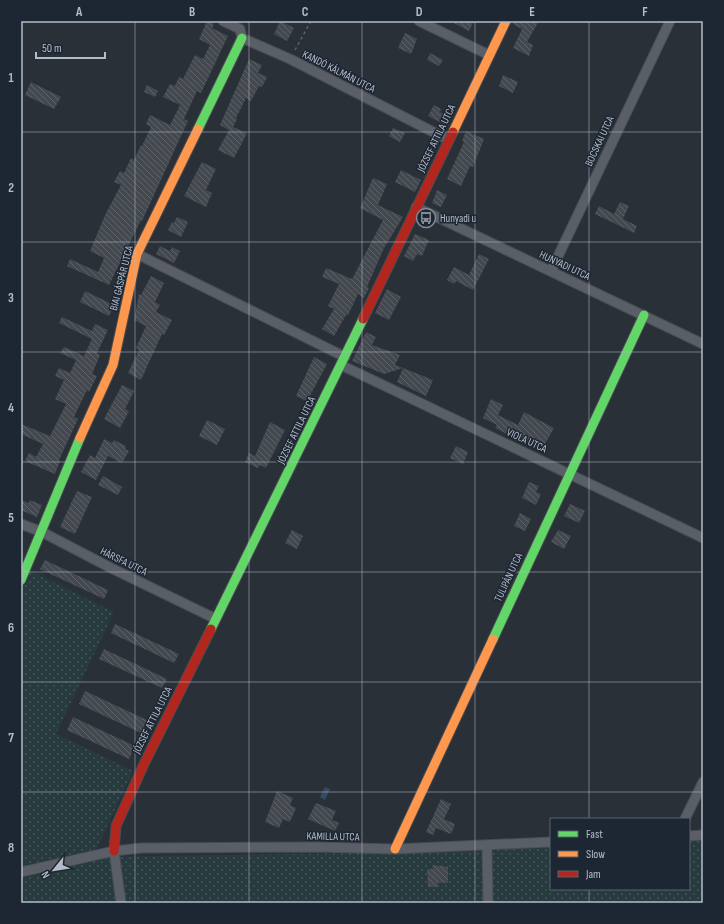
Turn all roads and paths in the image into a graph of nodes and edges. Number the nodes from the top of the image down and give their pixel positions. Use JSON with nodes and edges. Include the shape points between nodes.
{"nodes":[{"id":1,"x":223,"y":21,"type":"edge"},
{"id":2,"x":311,"y":21,"type":"edge"},
{"id":3,"x":419,"y":21,"type":"edge"},
{"id":4,"x":506,"y":21,"type":"edge"},
{"id":5,"x":670,"y":21,"type":"edge"},
{"id":6,"x":242,"y":38,"type":"junction"},
{"id":7,"x":489,"y":55,"type":"junction"},
{"id":8,"x":290,"y":59,"type":"junction"},
{"id":9,"x":449,"y":140,"type":"junction"},
{"id":10,"x":416,"y":207,"type":"junction"},
{"id":11,"x":137,"y":254,"type":"junction"},
{"id":12,"x":551,"y":271,"type":"junction"},
{"id":13,"x":644,"y":316,"type":"junction"},
{"id":14,"x":703,"y":344,"type":"edge"},
{"id":15,"x":343,"y":361,"type":"junction"},
{"id":16,"x":569,"y":474,"type":"junction"},
{"id":17,"x":21,"y":524,"type":"edge"},
{"id":18,"x":42,"y":532,"type":"junction"},
{"id":19,"x":703,"y":538,"type":"edge"},
{"id":20,"x":21,"y":580,"type":"edge"},
{"id":21,"x":216,"y":619,"type":"junction"},
{"id":22,"x":703,"y":782,"type":"edge"},
{"id":23,"x":685,"y":818,"type":"edge"},
{"id":24,"x":703,"y":835,"type":"edge"},
{"id":25,"x":690,"y":836,"type":"edge"},
{"id":26,"x":550,"y":842,"type":"edge"},
{"id":27,"x":487,"y":845,"type":"junction"},
{"id":28,"x":395,"y":849,"type":"junction"},
{"id":29,"x":114,"y":851,"type":"junction"},
{"id":30,"x":21,"y":872,"type":"edge"},
{"id":31,"x":121,"y":903,"type":"edge"},
{"id":32,"x":488,"y":903,"type":"edge"}],
"edges":[{"from":1,"to":6,"type":"street","name":"KANDÓ KÁLMÁN UTCA","via":[[240,29]]},
{"from":2,"to":8,"type":"path"},
{"from":3,"to":7,"type":"street"},
{"from":4,"to":7,"type":"street","name":"JÓZSEF ATTILA UTCA"},
{"from":5,"to":12,"type":"street","name":"BOCSKAI UTCA"},
{"from":6,"to":8,"type":"street","name":"KANDÓ KÁLMÁN UTCA"},
{"from":6,"to":11,"type":"street","name":"BIAI GÁSPÁR UTCA"},
{"from":7,"to":9,"type":"street","name":"JÓZSEF ATTILA UTCA"},
{"from":8,"to":9,"type":"street","name":"KANDÓ KÁLMÁN UTCA"},
{"from":9,"to":10,"type":"street","name":"JÓZSEF ATTILA UTCA"},
{"from":10,"to":12,"type":"street","name":"HUNYADI UTCA"},
{"from":10,"to":15,"type":"street","name":"JÓZSEF ATTILA UTCA"},
{"from":11,"to":15,"type":"street","name":"VIOLA UTCA"},
{"from":11,"to":18,"type":"street","name":"BIAI GÁSPÁR UTCA","via":[[113,365]]},
{"from":12,"to":13,"type":"street","name":"HUNYADI UTCA"},
{"from":13,"to":14,"type":"street","name":"HUNYADI UTCA"},
{"from":13,"to":16,"type":"street","name":"TULIPÁN UTCA"},
{"from":15,"to":16,"type":"street","name":"VIOLA UTCA"},
{"from":15,"to":21,"type":"street","name":"JÓZSEF ATTILA UTCA"},
{"from":16,"to":19,"type":"street","name":"VIOLA UTCA"},
{"from":16,"to":28,"type":"street","name":"TULIPÁN UTCA"},
{"from":17,"to":18,"type":"street","name":"HÁRSFA UTCA"},
{"from":18,"to":20,"type":"street","name":"BIAI GÁSPÁR UTCA"},
{"from":18,"to":21,"type":"street","name":"HÁRSFA UTCA"},
{"from":21,"to":29,"type":"street","name":"JÓZSEF ATTILA UTCA","via":[[116,826]]},
{"from":22,"to":23,"type":"street"},
{"from":24,"to":25,"type":"street"},
{"from":26,"to":27,"type":"street","name":"KAMILLA UTCA"},
{"from":27,"to":28,"type":"street","name":"KAMILLA UTCA"},
{"from":27,"to":32,"type":"street"},
{"from":28,"to":29,"type":"street","name":"KAMILLA UTCA","via":[[141,848]]},
{"from":29,"to":30,"type":"street","name":"KAMILLA UTCA"},
{"from":29,"to":31,"type":"street"}]}
